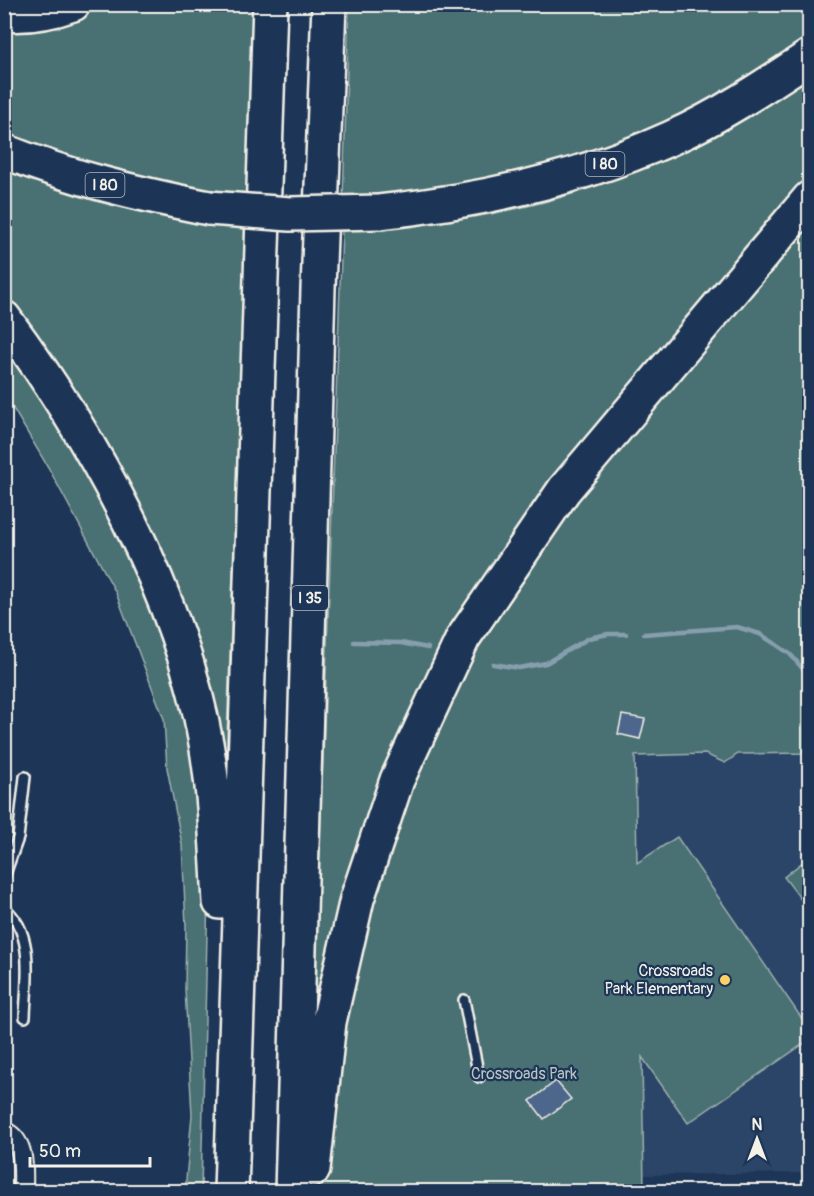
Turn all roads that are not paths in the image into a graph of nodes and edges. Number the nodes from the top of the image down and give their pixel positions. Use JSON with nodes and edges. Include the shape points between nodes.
{"nodes":[{"id":1,"x":73,"y":4,"type":"edge"},
{"id":2,"x":270,"y":4,"type":"edge"},
{"id":3,"x":329,"y":4,"type":"edge"},
{"id":4,"x":4,"y":14,"type":"edge"},
{"id":5,"x":810,"y":56,"type":"edge"},
{"id":6,"x":4,"y":151,"type":"edge"},
{"id":7,"x":810,"y":198,"type":"edge"},
{"id":8,"x":4,"y":318,"type":"edge"},
{"id":9,"x":26,"y":777,"type":"dead end"},
{"id":10,"x":4,"y":877,"type":"edge"},
{"id":11,"x":4,"y":908,"type":"edge"},
{"id":12,"x":464,"y":1000,"type":"dead end"},
{"id":13,"x":25,"y":1017,"type":"dead end"},
{"id":14,"x":478,"y":1077,"type":"dead end"},
{"id":15,"x":232,"y":1113,"type":"junction"},
{"id":16,"x":4,"y":1131,"type":"edge"},
{"id":17,"x":23,"y":1191,"type":"edge"},
{"id":18,"x":231,"y":1191,"type":"edge"},
{"id":19,"x":292,"y":1191,"type":"edge"},
{"id":20,"x":311,"y":1191,"type":"edge"}],
"edges":[{"from":1,"to":4,"type":"highway","via":[[58,10]]},
{"from":2,"to":15,"type":"highway"},
{"from":3,"to":19,"type":"highway","number":"I 35"},
{"from":5,"to":6,"type":"highway","number":"I 80","bridge":true,"via":[[747,98],[691,128],[593,169],[512,192],[379,212],[290,214],[209,208],[127,192]]},
{"from":7,"to":20,"type":"highway","via":[[564,490],[463,638],[397,780],[357,899],[329,1022]]},
{"from":8,"to":15,"type":"highway","via":[[41,369],[110,483],[166,603],[190,672],[206,743],[215,815]]},
{"from":9,"to":10,"type":"lane","via":[[18,838]]},
{"from":11,"to":13,"type":"lane","via":[[25,939]]},
{"from":12,"to":14,"type":"lane"},
{"from":15,"to":18,"type":"highway"},
{"from":16,"to":17,"type":"street","via":[[15,1138],[24,1161]]}]}
